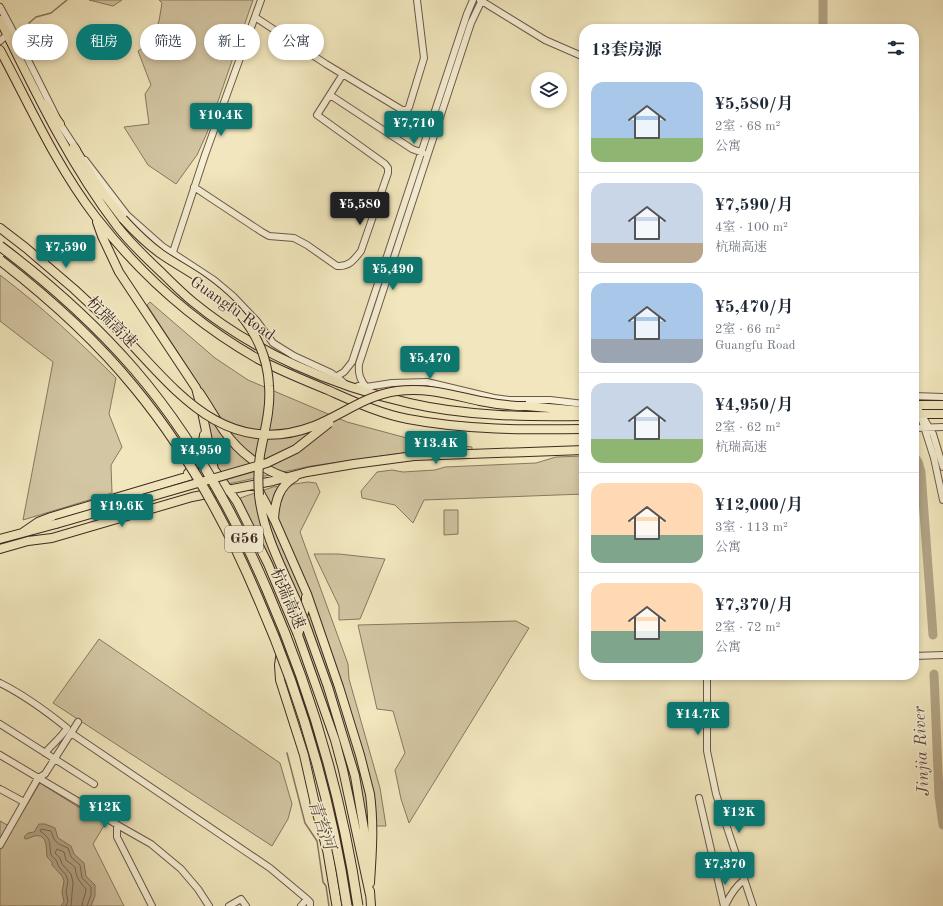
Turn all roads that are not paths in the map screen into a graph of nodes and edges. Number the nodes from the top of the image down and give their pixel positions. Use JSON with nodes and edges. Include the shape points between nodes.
{"nodes":[{"id":1,"x":261,"y":0,"type":"edge"},
{"id":2,"x":417,"y":0,"type":"edge"},
{"id":3,"x":473,"y":0,"type":"edge"},
{"id":4,"x":481,"y":0,"type":"edge"},
{"id":5,"x":0,"y":7,"type":"edge"},
{"id":6,"x":255,"y":17,"type":"junction"},
{"id":7,"x":0,"y":20,"type":"edge"},
{"id":8,"x":7,"y":35,"type":"junction"},
{"id":9,"x":0,"y":42,"type":"edge"},
{"id":10,"x":1,"y":54,"type":"edge"},
{"id":11,"x":579,"y":55,"type":"edge"},
{"id":12,"x":343,"y":74,"type":"junction"},
{"id":13,"x":330,"y":95,"type":"junction"},
{"id":14,"x":37,"y":96,"type":"junction"},
{"id":15,"x":60,"y":124,"type":"junction"},
{"id":16,"x":74,"y":147,"type":"junction"},
{"id":17,"x":424,"y":154,"type":"junction"},
{"id":18,"x":194,"y":187,"type":"junction"},
{"id":19,"x":409,"y":190,"type":"junction"},
{"id":20,"x":416,"y":192,"type":"junction"},
{"id":21,"x":95,"y":215,"type":"junction"},
{"id":22,"x":0,"y":228,"type":"edge"},
{"id":23,"x":0,"y":246,"type":"edge"},
{"id":24,"x":173,"y":252,"type":"junction"},
{"id":25,"x":0,"y":260,"type":"edge"},
{"id":26,"x":373,"y":298,"type":"junction"},
{"id":27,"x":380,"y":301,"type":"junction"},
{"id":28,"x":333,"y":378,"type":"junction"},
{"id":29,"x":347,"y":385,"type":"junction"},
{"id":30,"x":366,"y":387,"type":"junction"},
{"id":31,"x":196,"y":388,"type":"junction"},
{"id":32,"x":378,"y":395,"type":"junction"},
{"id":33,"x":919,"y":396,"type":"edge"},
{"id":34,"x":943,"y":397,"type":"edge"},
{"id":35,"x":579,"y":403,"type":"edge"},
{"id":36,"x":919,"y":404,"type":"edge"},
{"id":37,"x":943,"y":405,"type":"edge"},
{"id":38,"x":579,"y":411,"type":"edge"},
{"id":39,"x":342,"y":412,"type":"junction"},
{"id":40,"x":919,"y":414,"type":"edge"},
{"id":41,"x":943,"y":414,"type":"edge"},
{"id":42,"x":579,"y":416,"type":"edge"},
{"id":43,"x":919,"y":417,"type":"edge"},
{"id":44,"x":927,"y":427,"type":"junction"},
{"id":45,"x":943,"y":427,"type":"edge"},
{"id":46,"x":919,"y":428,"type":"edge"},
{"id":47,"x":579,"y":429,"type":"edge"},
{"id":48,"x":205,"y":430,"type":"junction"},
{"id":49,"x":579,"y":450,"type":"edge"},
{"id":50,"x":943,"y":468,"type":"edge"},
{"id":51,"x":214,"y":469,"type":"junction"},
{"id":52,"x":302,"y":474,"type":"junction"},
{"id":53,"x":286,"y":477,"type":"junction"},
{"id":54,"x":178,"y":480,"type":"junction"},
{"id":55,"x":256,"y":484,"type":"junction"},
{"id":56,"x":228,"y":490,"type":"junction"},
{"id":57,"x":219,"y":492,"type":"junction"},
{"id":58,"x":943,"y":500,"type":"edge"},
{"id":59,"x":274,"y":518,"type":"junction"},
{"id":60,"x":22,"y":532,"type":"junction"},
{"id":61,"x":0,"y":539,"type":"edge"},
{"id":62,"x":0,"y":549,"type":"edge"},
{"id":63,"x":307,"y":594,"type":"junction"},
{"id":64,"x":298,"y":635,"type":"junction"},
{"id":65,"x":283,"y":638,"type":"junction"},
{"id":66,"x":943,"y":655,"type":"edge"},
{"id":67,"x":919,"y":656,"type":"edge"},
{"id":68,"x":707,"y":680,"type":"edge"},
{"id":69,"x":0,"y":683,"type":"edge"},
{"id":70,"x":78,"y":722,"type":"dead end"},
{"id":71,"x":0,"y":724,"type":"edge"},
{"id":72,"x":71,"y":733,"type":"junction"},
{"id":73,"x":45,"y":753,"type":"junction"},
{"id":74,"x":0,"y":755,"type":"edge"},
{"id":75,"x":54,"y":759,"type":"junction"},
{"id":76,"x":38,"y":778,"type":"junction"},
{"id":77,"x":94,"y":784,"type":"dead end"},
{"id":78,"x":0,"y":790,"type":"edge"},
{"id":79,"x":700,"y":798,"type":"dead end"},
{"id":80,"x":24,"y":802,"type":"junction"},
{"id":81,"x":315,"y":804,"type":"joint"},
{"id":82,"x":117,"y":825,"type":"junction"},
{"id":83,"x":0,"y":845,"type":"edge"},
{"id":84,"x":744,"y":880,"type":"junction"},
{"id":85,"x":370,"y":895,"type":"junction"},
{"id":86,"x":307,"y":899,"type":"junction"},
{"id":87,"x":152,"y":906,"type":"edge"},
{"id":88,"x":209,"y":906,"type":"edge"},
{"id":89,"x":229,"y":906,"type":"edge"},
{"id":90,"x":246,"y":906,"type":"edge"},
{"id":91,"x":301,"y":906,"type":"edge"},
{"id":92,"x":310,"y":906,"type":"edge"},
{"id":93,"x":337,"y":906,"type":"edge"},
{"id":94,"x":347,"y":906,"type":"edge"},
{"id":95,"x":352,"y":906,"type":"edge"},
{"id":96,"x":358,"y":906,"type":"edge"},
{"id":97,"x":371,"y":906,"type":"edge"},
{"id":98,"x":725,"y":906,"type":"edge"},
{"id":99,"x":753,"y":906,"type":"edge"}],
"edges":[{"from":1,"to":6,"type":"street"},
{"from":2,"to":12,"type":"street","via":[[424,58],[410,107],[402,110]]},
{"from":3,"to":17,"type":"street"},
{"from":4,"to":11,"type":"street","via":[[545,40]]},
{"from":4,"to":17,"type":"street"},
{"from":5,"to":15,"type":"street"},
{"from":6,"to":12,"type":"street"},
{"from":6,"to":18,"type":"street"},
{"from":7,"to":8,"type":"main road","name":"Guangfu Road"},
{"from":8,"to":9,"type":"street"},
{"from":8,"to":14,"type":"main road","name":"Guangfu Road"},
{"from":10,"to":21,"type":"main road","name":"Guangfu Road","via":[[61,165]]},
{"from":12,"to":13,"type":"street"},
{"from":13,"to":17,"type":"street","via":[[412,149]]},
{"from":13,"to":18,"type":"street","via":[[317,115],[388,168],[361,251],[348,265],[337,266],[294,238],[269,236]]},
{"from":14,"to":15,"type":"main road"},
{"from":14,"to":28,"type":"main road","name":"Guangfu Road","via":[[90,187],[117,226],[149,261],[193,302],[263,348],[296,365]]},
{"from":15,"to":16,"type":"street"},
{"from":16,"to":24,"type":"street","via":[[127,215],[152,238]]},
{"from":16,"to":85,"type":"main road","bridge":true,"via":[[95,182],[123,219],[160,253],[223,297],[246,320],[259,342],[266,364],[270,395],[259,464],[259,495],[265,525],[328,687],[355,776],[364,830]]},
{"from":17,"to":19,"type":"street"},
{"from":17,"to":20,"type":"street"},
{"from":18,"to":24,"type":"street"},
{"from":19,"to":20,"type":"street"},
{"from":19,"to":26,"type":"street"},
{"from":20,"to":27,"type":"street"},
{"from":21,"to":31,"type":"main road","via":[[119,272]]},
{"from":21,"to":47,"type":"main road","name":"Guangfu Road","via":[[141,268],[187,310],[213,330],[293,376],[379,411],[407,419],[494,429]]},
{"from":22,"to":39,"type":"main road","bridge":true,"via":[[74,289],[117,329],[184,399],[208,417],[242,431],[260,434],[287,433],[313,426]]},
{"from":23,"to":96,"type":"highway","name":"杭瑞高速","number":"G56","bridge":true,"via":[[70,303],[134,370],[160,400],[202,462],[230,511],[273,604],[316,721],[341,812]]},
{"from":24,"to":28,"type":"street","via":[[233,296],[274,343],[294,356],[331,373]]},
{"from":25,"to":94,"type":"highway","name":"杭瑞高速","number":"G56","bridge":true,"via":[[73,321],[126,377],[178,445],[220,516],[263,608],[297,699],[330,815]]},
{"from":26,"to":27,"type":"street"},
{"from":26,"to":28,"type":"street","via":[[352,362],[344,372]]},
{"from":27,"to":30,"type":"street","via":[[359,364],[360,376]]},
{"from":28,"to":29,"type":"main road","name":"Guangfu Road"},
{"from":29,"to":30,"type":"street"},
{"from":29,"to":32,"type":"main road","name":"Guangfu Road"},
{"from":30,"to":32,"type":"street"},
{"from":30,"to":35,"type":"street","via":[[427,382],[494,398]]},
{"from":31,"to":48,"type":"main road"},
{"from":31,"to":53,"type":"main road","via":[[241,451],[275,474]]},
{"from":32,"to":42,"type":"main road","name":"Guangfu Road","via":[[410,404],[465,412]]},
{"from":33,"to":34,"type":"street"},
{"from":36,"to":37,"type":"main road"},
{"from":38,"to":39,"type":"main road","bridge":true,"via":[[489,403],[434,390],[412,389],[381,394]]},
{"from":39,"to":60,"type":"main road","bridge":true,"via":[[296,448],[267,463]]},
{"from":40,"to":41,"type":"main road"},
{"from":43,"to":44,"type":"street"},
{"from":44,"to":45,"type":"street"},
{"from":44,"to":46,"type":"street"},
{"from":44,"to":50,"type":"street"},
{"from":44,"to":58,"type":"street"},
{"from":48,"to":51,"type":"main road"},
{"from":48,"to":54,"type":"main road","via":[[198,459],[188,473]]},
{"from":49,"to":52,"type":"main road","via":[[414,456]]},
{"from":51,"to":54,"type":"main road"},
{"from":51,"to":56,"type":"main road"},
{"from":51,"to":57,"type":"main road"},
{"from":52,"to":53,"type":"main road"},
{"from":52,"to":59,"type":"main road","via":[[289,480],[278,495]]},
{"from":53,"to":55,"type":"main road"},
{"from":54,"to":60,"type":"main road","via":[[51,517]]},
{"from":55,"to":56,"type":"main road"},
{"from":55,"to":59,"type":"main road"},
{"from":56,"to":57,"type":"main road"},
{"from":56,"to":64,"type":"main road","via":[[237,502],[268,564]]},
{"from":57,"to":62,"type":"main road","via":[[192,497],[57,537],[21,542]]},
{"from":57,"to":65,"type":"main road"},
{"from":59,"to":63,"type":"main road"},
{"from":60,"to":61,"type":"main road"},
{"from":63,"to":64,"type":"main road"},
{"from":63,"to":85,"type":"main road","via":[[346,709],[370,794]]},
{"from":64,"to":85,"type":"main road","via":[[343,770]]},
{"from":65,"to":81,"type":"main road","via":[[279,665],[280,680],[304,755]]},
{"from":65,"to":95,"type":"main road","via":[[323,764],[338,827]]},
{"from":66,"to":67,"type":"street"},
{"from":68,"to":84,"type":"street","via":[[707,752],[716,794]]},
{"from":69,"to":73,"type":"street","via":[[15,690],[67,728],[61,738]]},
{"from":70,"to":72,"type":"street"},
{"from":71,"to":73,"type":"street"},
{"from":72,"to":75,"type":"street"},
{"from":72,"to":86,"type":"street","via":[[270,868]]},
{"from":73,"to":75,"type":"street"},
{"from":74,"to":76,"type":"street"},
{"from":75,"to":76,"type":"street","via":[[45,774]]},
{"from":75,"to":77,"type":"street"},
{"from":76,"to":80,"type":"street"},
{"from":76,"to":82,"type":"street"},
{"from":78,"to":80,"type":"street"},
{"from":79,"to":98,"type":"street"},
{"from":80,"to":83,"type":"street"},
{"from":81,"to":93,"type":"highway","via":[[327,847]]},
{"from":82,"to":87,"type":"street","via":[[117,837]]},
{"from":82,"to":88,"type":"street","via":[[151,844],[171,860],[198,889]]},
{"from":84,"to":98,"type":"street","via":[[737,885]]},
{"from":84,"to":99,"type":"street"},
{"from":85,"to":97,"type":"main road"},
{"from":86,"to":91,"type":"street"},
{"from":86,"to":92,"type":"street"},
{"from":89,"to":90,"type":"street","via":[[241,899]]}]}
